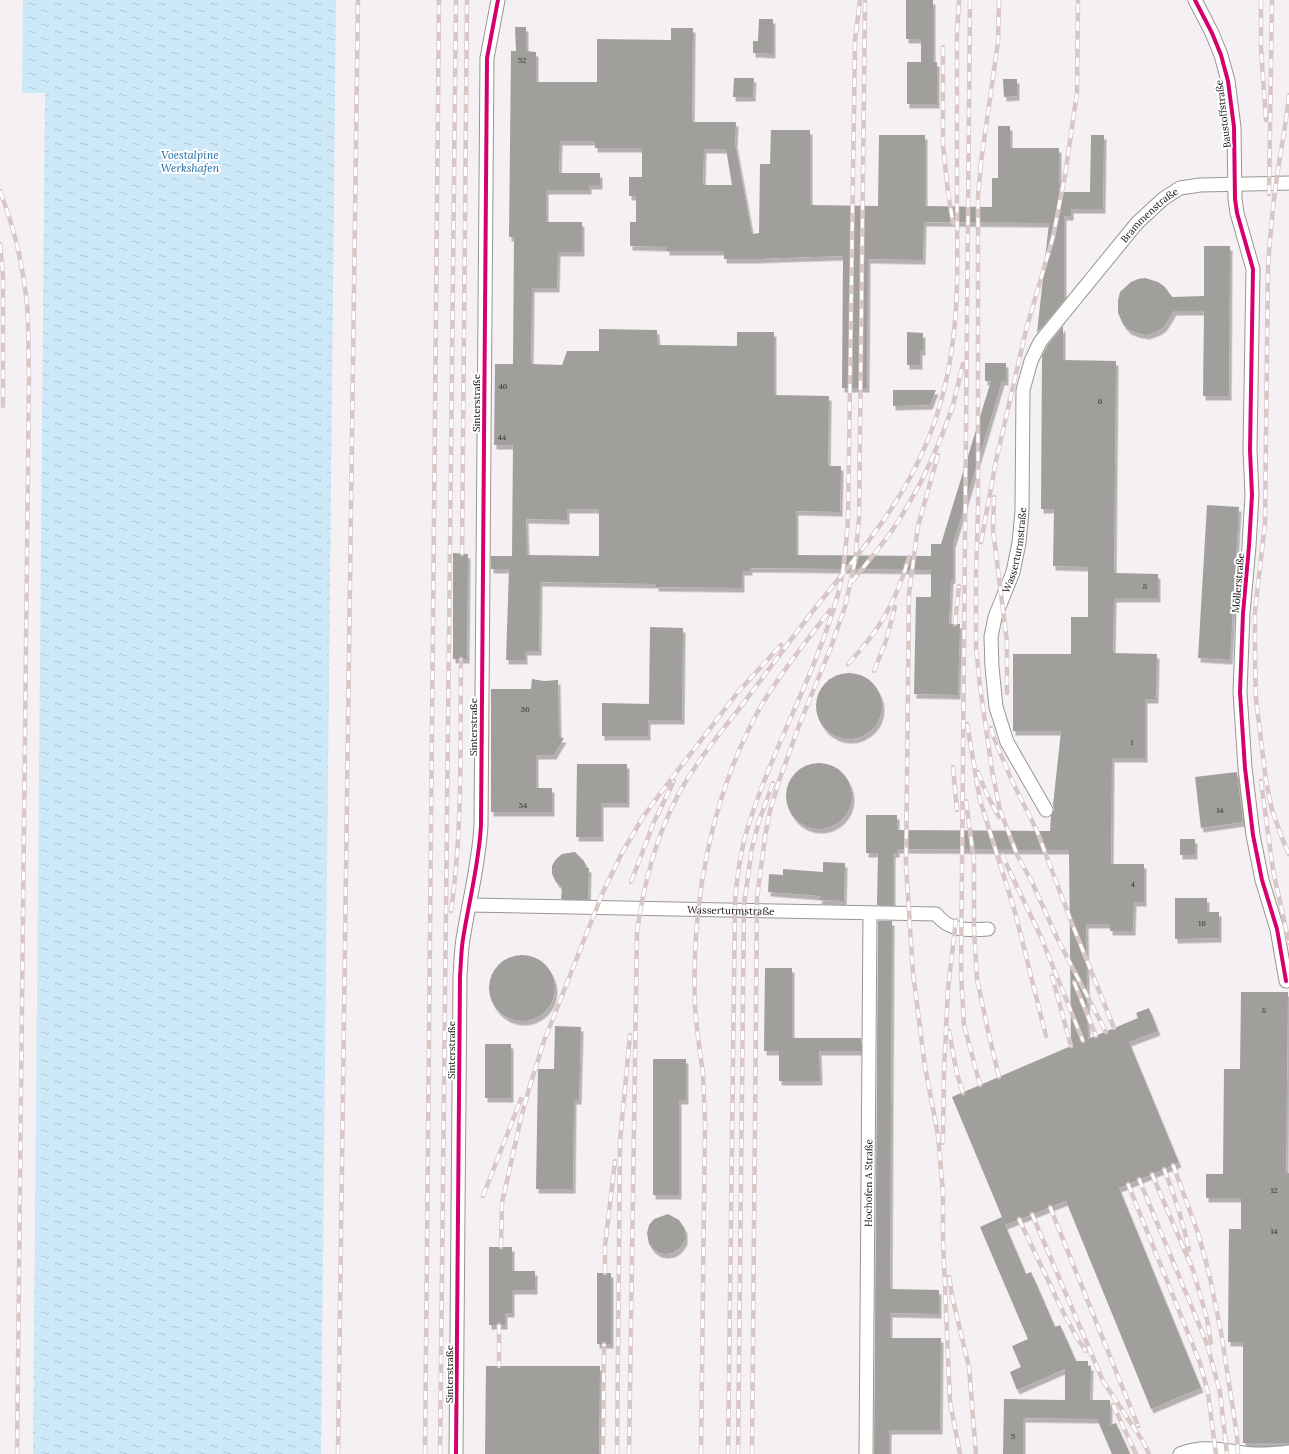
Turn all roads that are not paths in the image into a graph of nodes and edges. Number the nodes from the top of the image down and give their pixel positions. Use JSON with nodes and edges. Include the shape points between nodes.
{"nodes":[{"id":1,"x":498,"y":0,"type":"edge"},
{"id":2,"x":1195,"y":0,"type":"edge"},
{"id":3,"x":1289,"y":183,"type":"edge"},
{"id":4,"x":1235,"y":184,"type":"junction"},
{"id":5,"x":1082,"y":292,"type":"joint"},
{"id":6,"x":1046,"y":810,"type":"dead end"},
{"id":7,"x":469,"y":905,"type":"junction"},
{"id":8,"x":870,"y":913,"type":"junction"},
{"id":9,"x":988,"y":929,"type":"dead end"},
{"id":10,"x":1286,"y":981,"type":"dead end"},
{"id":11,"x":1289,"y":1452,"type":"edge"},
{"id":12,"x":456,"y":1454,"type":"edge"},
{"id":13,"x":866,"y":1454,"type":"edge"},
{"id":14,"x":1180,"y":1454,"type":"edge"}],
"edges":[{"from":1,"to":7,"type":"street","name":"Sinterstraße","via":[[487,58],[481,825]]},
{"from":2,"to":4,"type":"street","name":"Baustoffstraße","via":[[1221,55],[1228,81],[1234,127]]},
{"from":3,"to":4,"type":"street","name":"Brammenstraße"},
{"from":4,"to":5,"type":"street","name":"Brammenstraße","via":[[1180,188],[1163,199],[1137,223]]},
{"from":4,"to":10,"type":"street","name":"Möllerstraße","via":[[1237,213],[1253,269],[1250,450],[1252,495],[1240,692],[1253,835],[1262,880],[1277,929]]},
{"from":5,"to":6,"type":"street","name":"Wasserturmstraße","via":[[1040,342],[1031,361],[1023,390],[1022,511],[1019,543],[1013,572],[995,616],[991,637],[996,707],[1007,742]]},
{"from":7,"to":8,"type":"street","name":"Wasserturmstraße"},
{"from":7,"to":12,"type":"street","name":"Sinterstraße","via":[[462,941],[460,976]]},
{"from":8,"to":9,"type":"street","name":"Wasserturmstraße","via":[[936,914],[943,923],[952,927]]},
{"from":8,"to":13,"type":"street","name":"Hochofen A Straße"},
{"from":11,"to":14,"type":"street","via":[[1255,1454],[1199,1448]]}]}
